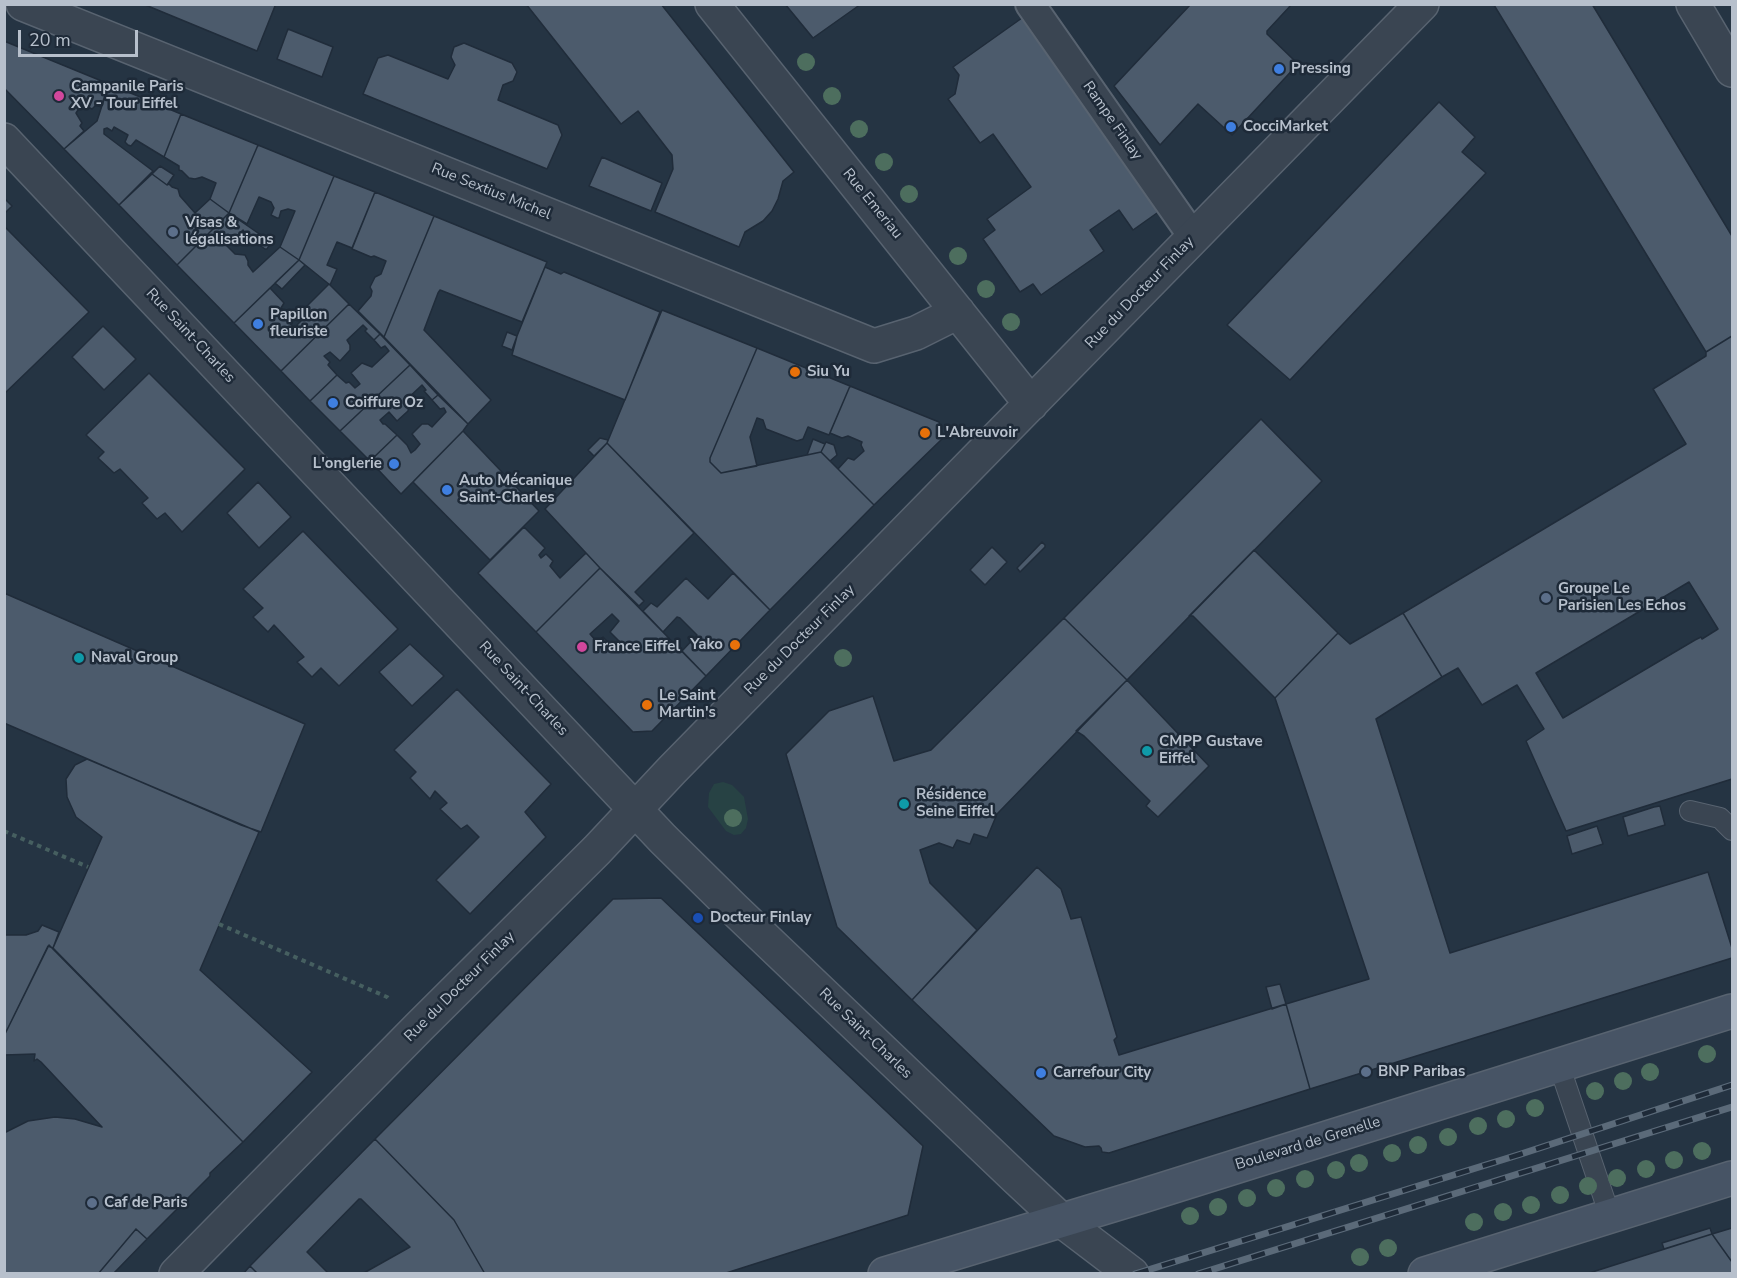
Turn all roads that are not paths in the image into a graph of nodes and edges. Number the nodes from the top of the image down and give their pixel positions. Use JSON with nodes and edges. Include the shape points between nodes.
{"nodes":[{"id":1,"x":23,"y":4,"type":"edge"},
{"id":2,"x":712,"y":4,"type":"edge"},
{"id":3,"x":1030,"y":4,"type":"edge"},
{"id":4,"x":1422,"y":4,"type":"edge"},
{"id":5,"x":1693,"y":4,"type":"edge"},
{"id":6,"x":1732,"y":70,"type":"edge"},
{"id":7,"x":4,"y":140,"type":"edge"},
{"id":8,"x":1194,"y":237,"type":"junction"},
{"id":9,"x":958,"y":312,"type":"junction"},
{"id":10,"x":1031,"y":404,"type":"junction"},
{"id":11,"x":635,"y":808,"type":"junction"},
{"id":12,"x":1690,"y":811,"type":"dead end"},
{"id":13,"x":1732,"y":830,"type":"edge"},
{"id":14,"x":1732,"y":1014,"type":"edge"},
{"id":15,"x":1559,"y":1065,"type":"junction"},
{"id":16,"x":1732,"y":1178,"type":"edge"},
{"id":17,"x":1610,"y":1215,"type":"junction"},
{"id":18,"x":1061,"y":1220,"type":"junction"},
{"id":19,"x":176,"y":1274,"type":"edge"},
{"id":20,"x":885,"y":1274,"type":"edge"},
{"id":21,"x":1132,"y":1274,"type":"edge"},
{"id":22,"x":1425,"y":1274,"type":"edge"}],
"edges":[{"from":1,"to":9,"type":"street","name":"Rue Sextius Michel","via":[[874,346],[916,333]]},
{"from":2,"to":9,"type":"street","name":"Rue Emeriau"},
{"from":3,"to":8,"type":"street","name":"Rampe Finlay"},
{"from":4,"to":8,"type":"street","name":"Rue du Docteur Finlay"},
{"from":5,"to":6,"type":"street"},
{"from":7,"to":11,"type":"street","name":"Rue Saint-Charles"},
{"from":8,"to":10,"type":"street","name":"Rue du Docteur Finlay"},
{"from":9,"to":10,"type":"street","name":"Rue Emeriau"},
{"from":10,"to":11,"type":"street","name":"Rue du Docteur Finlay"},
{"from":11,"to":18,"type":"street","name":"Rue Saint-Charles","via":[[733,908]]},
{"from":11,"to":19,"type":"street","name":"Rue du Docteur Finlay"},
{"from":12,"to":13,"type":"lane","via":[[1719,818]]},
{"from":14,"to":15,"type":"main road","name":"Boulevard de Grenelle"},
{"from":15,"to":17,"type":"lane"},
{"from":15,"to":18,"type":"main road","name":"Boulevard de Grenelle"},
{"from":16,"to":17,"type":"main road"},
{"from":17,"to":22,"type":"main road"},
{"from":18,"to":20,"type":"main road","name":"Boulevard de Grenelle"},
{"from":18,"to":21,"type":"street","name":"Rue Saint-Charles"}]}
